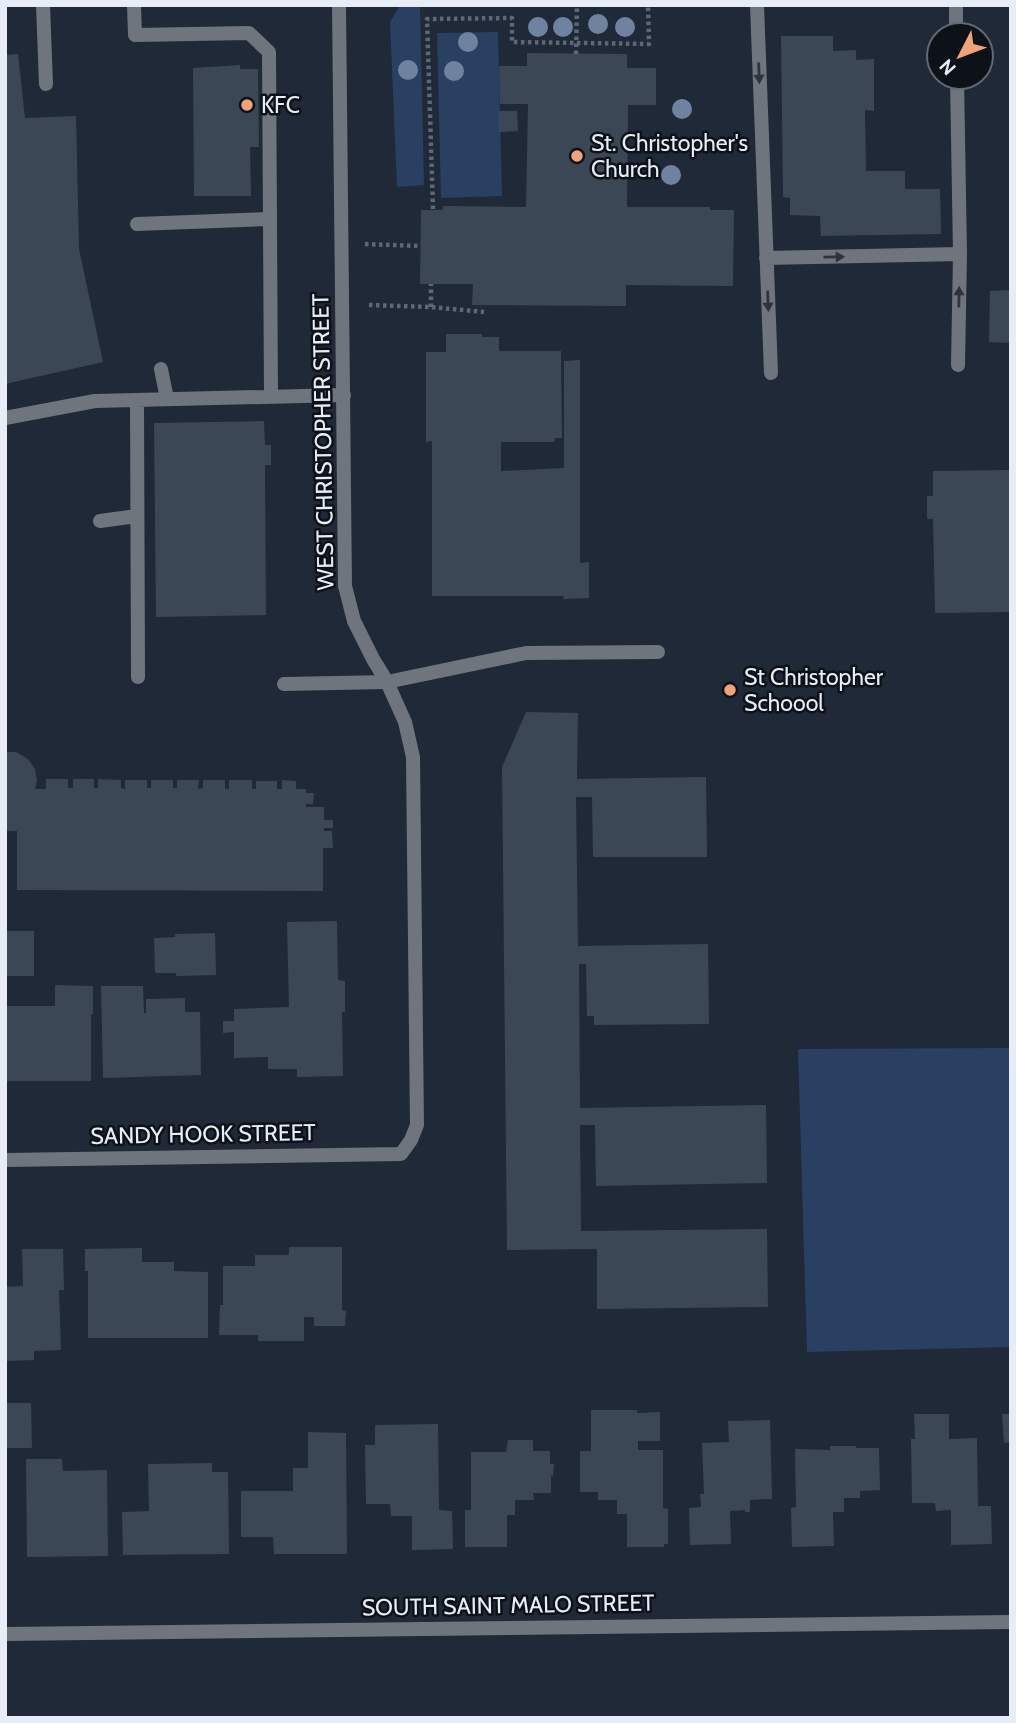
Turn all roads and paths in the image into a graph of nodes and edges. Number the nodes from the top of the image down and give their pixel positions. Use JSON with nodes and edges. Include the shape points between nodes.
{"nodes":[{"id":1,"x":43,"y":5,"type":"edge"},
{"id":2,"x":134,"y":5,"type":"edge"},
{"id":3,"x":339,"y":5,"type":"edge"},
{"id":4,"x":577,"y":5,"type":"edge"},
{"id":5,"x":648,"y":5,"type":"edge"},
{"id":6,"x":757,"y":5,"type":"edge"},
{"id":7,"x":576,"y":43,"type":"junction"},
{"id":8,"x":576,"y":54,"type":"dead end"},
{"id":9,"x":46,"y":84,"type":"dead end"},
{"id":10,"x":957,"y":91,"type":"edge"},
{"id":11,"x":433,"y":209,"type":"dead end"},
{"id":12,"x":270,"y":219,"type":"junction"},
{"id":13,"x":137,"y":224,"type":"dead end"},
{"id":14,"x":342,"y":244,"type":"junction"},
{"id":15,"x":420,"y":246,"type":"dead end"},
{"id":16,"x":960,"y":254,"type":"junction"},
{"id":17,"x":766,"y":258,"type":"junction"},
{"id":18,"x":431,"y":284,"type":"dead end"},
{"id":19,"x":343,"y":304,"type":"junction"},
{"id":20,"x":430,"y":307,"type":"junction"},
{"id":21,"x":484,"y":313,"type":"dead end"},
{"id":22,"x":958,"y":365,"type":"dead end"},
{"id":23,"x":161,"y":369,"type":"dead end"},
{"id":24,"x":771,"y":373,"type":"dead end"},
{"id":25,"x":344,"y":395,"type":"junction"},
{"id":26,"x":271,"y":396,"type":"junction"},
{"id":27,"x":167,"y":399,"type":"junction"},
{"id":28,"x":136,"y":400,"type":"junction"},
{"id":29,"x":5,"y":418,"type":"edge"},
{"id":30,"x":137,"y":516,"type":"junction"},
{"id":31,"x":100,"y":521,"type":"dead end"},
{"id":32,"x":658,"y":652,"type":"dead end"},
{"id":33,"x":138,"y":677,"type":"dead end"},
{"id":34,"x":387,"y":682,"type":"junction"},
{"id":35,"x":284,"y":684,"type":"dead end"},
{"id":36,"x":401,"y":1154,"type":"joint"},
{"id":37,"x":5,"y":1160,"type":"edge"},
{"id":38,"x":1011,"y":1622,"type":"edge"},
{"id":39,"x":5,"y":1634,"type":"edge"}],
"edges":[{"from":1,"to":9,"type":"street"},
{"from":2,"to":12,"type":"street","via":[[135,35],[249,33],[269,52]]},
{"from":3,"to":14,"type":"street","name":"WEST CHRISTOPHER STREET"},
{"from":4,"to":7,"type":"path"},
{"from":5,"to":7,"type":"path","via":[[649,44]]},
{"from":6,"to":17,"type":"street","one_way":true},
{"from":7,"to":8,"type":"path"},
{"from":7,"to":11,"type":"path","via":[[512,42],[512,18],[427,19]]},
{"from":10,"to":16,"type":"street"},
{"from":12,"to":13,"type":"street"},
{"from":12,"to":26,"type":"street"},
{"from":14,"to":15,"type":"path"},
{"from":14,"to":19,"type":"street","name":"WEST CHRISTOPHER STREET"},
{"from":17,"to":16,"type":"street","one_way":true},
{"from":22,"to":16,"type":"street","one_way":true},
{"from":17,"to":24,"type":"street","one_way":true},
{"from":18,"to":20,"type":"path"},
{"from":19,"to":20,"type":"path"},
{"from":19,"to":25,"type":"street","name":"WEST CHRISTOPHER STREET"},
{"from":20,"to":21,"type":"path"},
{"from":23,"to":27,"type":"street"},
{"from":25,"to":26,"type":"street"},
{"from":25,"to":34,"type":"street","name":"WEST CHRISTOPHER STREET","via":[[345,586],[354,621]]},
{"from":26,"to":27,"type":"street"},
{"from":27,"to":28,"type":"street"},
{"from":28,"to":29,"type":"street","via":[[95,401]]},
{"from":28,"to":30,"type":"street"},
{"from":30,"to":31,"type":"street"},
{"from":30,"to":33,"type":"street"},
{"from":32,"to":34,"type":"street","via":[[526,653]]},
{"from":34,"to":35,"type":"street"},
{"from":34,"to":36,"type":"street","name":"WEST CHRISTOPHER STREET","via":[[414,757],[417,1125]]},
{"from":36,"to":37,"type":"street","name":"SANDY HOOK STREET"},
{"from":38,"to":39,"type":"street","name":"SOUTH SAINT MALO STREET"}]}
